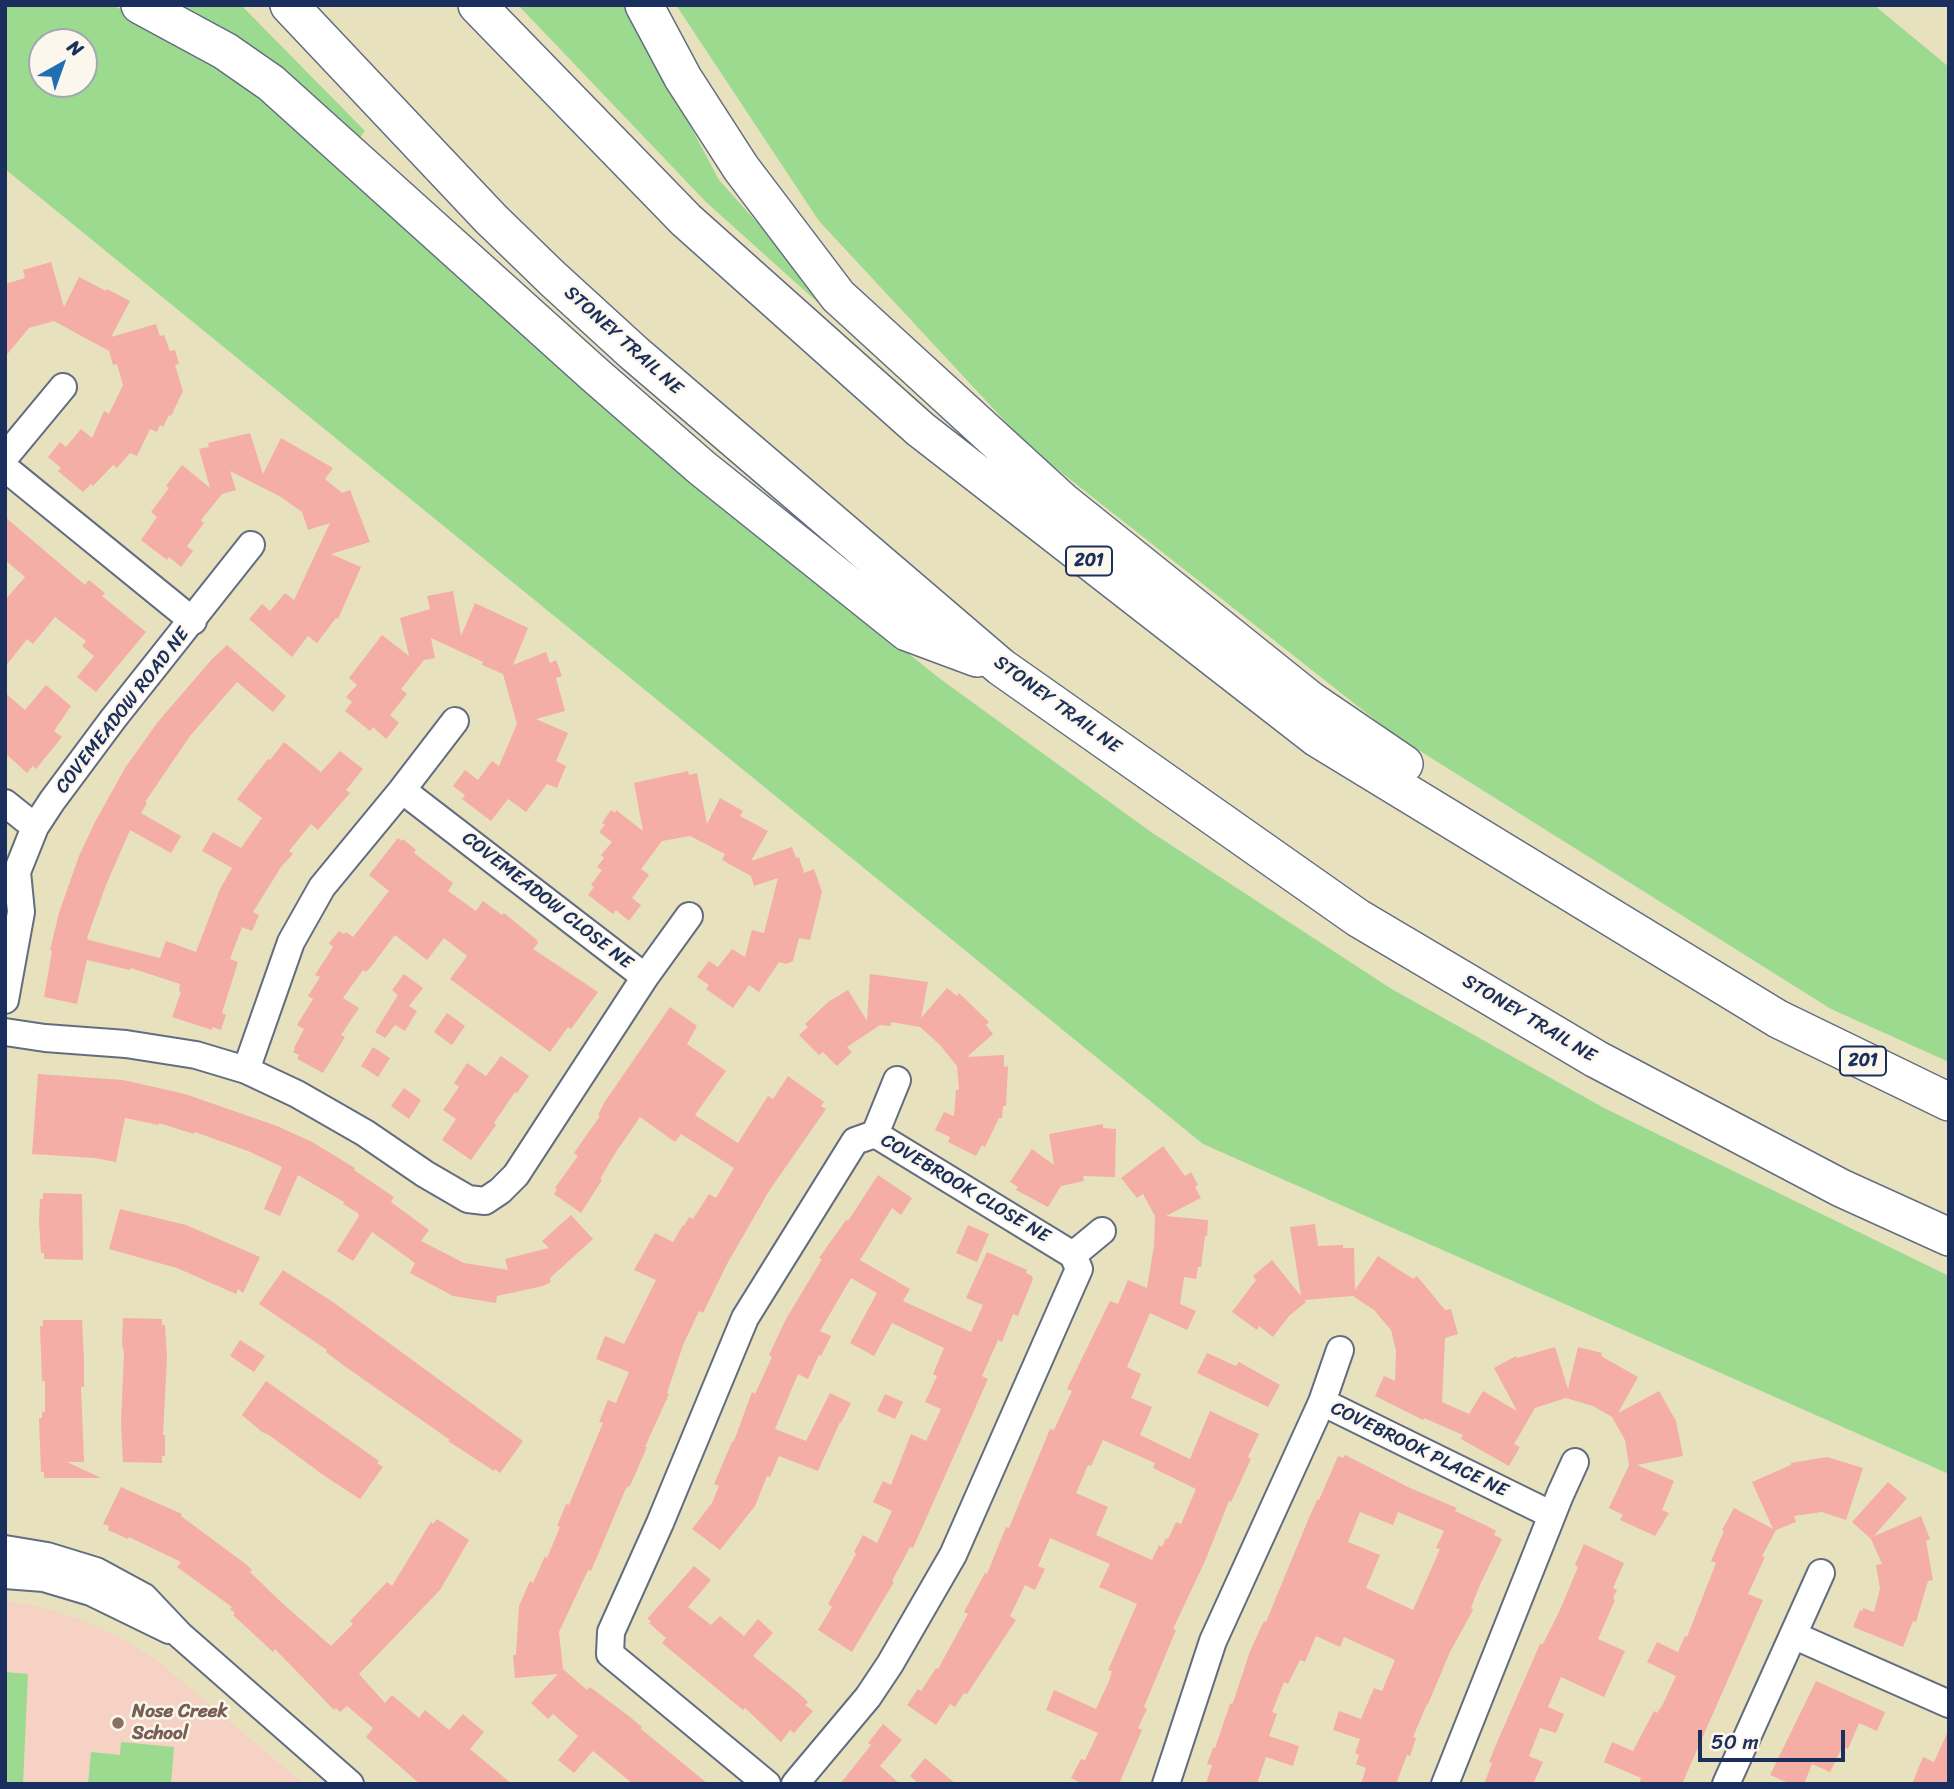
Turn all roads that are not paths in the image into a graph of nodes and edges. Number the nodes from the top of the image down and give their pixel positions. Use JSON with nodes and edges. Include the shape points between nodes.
{"nodes":[{"id":1,"x":140,"y":5,"type":"edge"},
{"id":2,"x":266,"y":5,"type":"edge"},
{"id":3,"x":289,"y":5,"type":"edge"},
{"id":4,"x":477,"y":5,"type":"edge"},
{"id":5,"x":643,"y":5,"type":"edge"},
{"id":6,"x":491,"y":219,"type":"junction"},
{"id":7,"x":63,"y":387,"type":"dead end"},
{"id":8,"x":5,"y":457,"type":"edge"},
{"id":9,"x":5,"y":468,"type":"edge"},
{"id":10,"x":251,"y":545,"type":"dead end"},
{"id":11,"x":193,"y":621,"type":"junction"},
{"id":12,"x":1001,"y":667,"type":"junction"},
{"id":13,"x":455,"y":722,"type":"dead end"},
{"id":14,"x":402,"y":789,"type":"junction"},
{"id":15,"x":5,"y":803,"type":"edge"},
{"id":16,"x":35,"y":827,"type":"junction"},
{"id":17,"x":11,"y":878,"type":"edge"},
{"id":18,"x":689,"y":916,"type":"dead end"},
{"id":19,"x":645,"y":976,"type":"junction"},
{"id":20,"x":5,"y":1000,"type":"edge"},
{"id":21,"x":1778,"y":1019,"type":"junction"},
{"id":22,"x":5,"y":1032,"type":"edge"},
{"id":23,"x":246,"y":1070,"type":"junction"},
{"id":24,"x":897,"y":1080,"type":"dead end"},
{"id":25,"x":1949,"y":1102,"type":"edge"},
{"id":26,"x":875,"y":1134,"type":"junction"},
{"id":27,"x":1102,"y":1231,"type":"dead end"},
{"id":28,"x":1949,"y":1237,"type":"edge"},
{"id":29,"x":1073,"y":1255,"type":"junction"},
{"id":30,"x":1340,"y":1350,"type":"dead end"},
{"id":31,"x":1322,"y":1402,"type":"junction"},
{"id":32,"x":1575,"y":1462,"type":"dead end"},
{"id":33,"x":1552,"y":1515,"type":"junction"},
{"id":34,"x":5,"y":1549,"type":"edge"},
{"id":35,"x":1821,"y":1573,"type":"dead end"},
{"id":36,"x":5,"y":1575,"type":"edge"},
{"id":37,"x":180,"y":1635,"type":"junction"},
{"id":38,"x":1793,"y":1635,"type":"junction"},
{"id":39,"x":1949,"y":1704,"type":"edge"},
{"id":40,"x":351,"y":1784,"type":"edge"},
{"id":41,"x":767,"y":1784,"type":"edge"},
{"id":42,"x":795,"y":1784,"type":"edge"},
{"id":43,"x":1166,"y":1784,"type":"edge"},
{"id":44,"x":1445,"y":1784,"type":"edge"},
{"id":45,"x":1726,"y":1784,"type":"edge"}],
"edges":[{"from":1,"to":12,"type":"highway","via":[[225,51],[271,83],[702,468],[907,632]]},
{"from":2,"to":6,"type":"highway"},
{"from":3,"to":6,"type":"highway","name":"STONEY TRAIL NE"},
{"from":4,"to":21,"type":"highway","number":"201","via":[[686,220],[920,429],[1317,738]]},
{"from":5,"to":21,"type":"highway","via":[[741,168],[838,296],[1062,501],[1310,700]]},
{"from":6,"to":12,"type":"highway","name":"STONEY TRAIL NE","via":[[634,353]]},
{"from":7,"to":8,"type":"street"},
{"from":9,"to":11,"type":"street","name":"COVEMEADOW ROAD NE"},
{"from":10,"to":11,"type":"street"},
{"from":11,"to":16,"type":"street","name":"COVEMEADOW ROAD NE","via":[[113,719]]},
{"from":12,"to":28,"type":"highway","name":"STONEY TRAIL NE","via":[[1370,925],[1596,1059],[1841,1188]]},
{"from":13,"to":14,"type":"street"},
{"from":14,"to":19,"type":"street","name":"COVEMEADOW CLOSE NE"},
{"from":14,"to":23,"type":"street","via":[[322,887],[291,942]]},
{"from":15,"to":16,"type":"street"},
{"from":16,"to":17,"type":"street","name":"COVEMEADOW ROAD NE"},
{"from":17,"to":20,"type":"street","name":"COVEMEADOW ROAD NE","via":[[21,912]]},
{"from":18,"to":19,"type":"street"},
{"from":19,"to":23,"type":"street","name":"COVEMEADOW CLOSE NE","via":[[516,1175],[485,1201],[468,1199],[320,1107]]},
{"from":21,"to":25,"type":"highway","number":"201"},
{"from":22,"to":23,"type":"street","name":"COVEMEADOW CLOSE NE","via":[[126,1044],[195,1055]]},
{"from":24,"to":26,"type":"street"},
{"from":26,"to":29,"type":"street","name":"COVEBROOK CLOSE NE"},
{"from":26,"to":41,"type":"street","name":"COVEBROOK CLOSE NE","via":[[855,1140],[745,1318],[611,1632],[610,1654]]},
{"from":27,"to":29,"type":"street"},
{"from":29,"to":42,"type":"street","via":[[1079,1269],[953,1555],[867,1698]]},
{"from":30,"to":31,"type":"street"},
{"from":31,"to":33,"type":"street","name":"COVEBROOK PLACE NE"},
{"from":31,"to":43,"type":"street","name":"COVEBROOK PLACE NE","via":[[1213,1641]]},
{"from":32,"to":33,"type":"street"},
{"from":33,"to":44,"type":"street"},
{"from":34,"to":37,"type":"street","via":[[96,1571],[144,1597]]},
{"from":35,"to":38,"type":"street"},
{"from":36,"to":37,"type":"street","via":[[44,1578],[91,1592]]},
{"from":37,"to":40,"type":"street"},
{"from":38,"to":39,"type":"street"},
{"from":38,"to":45,"type":"street"}]}
